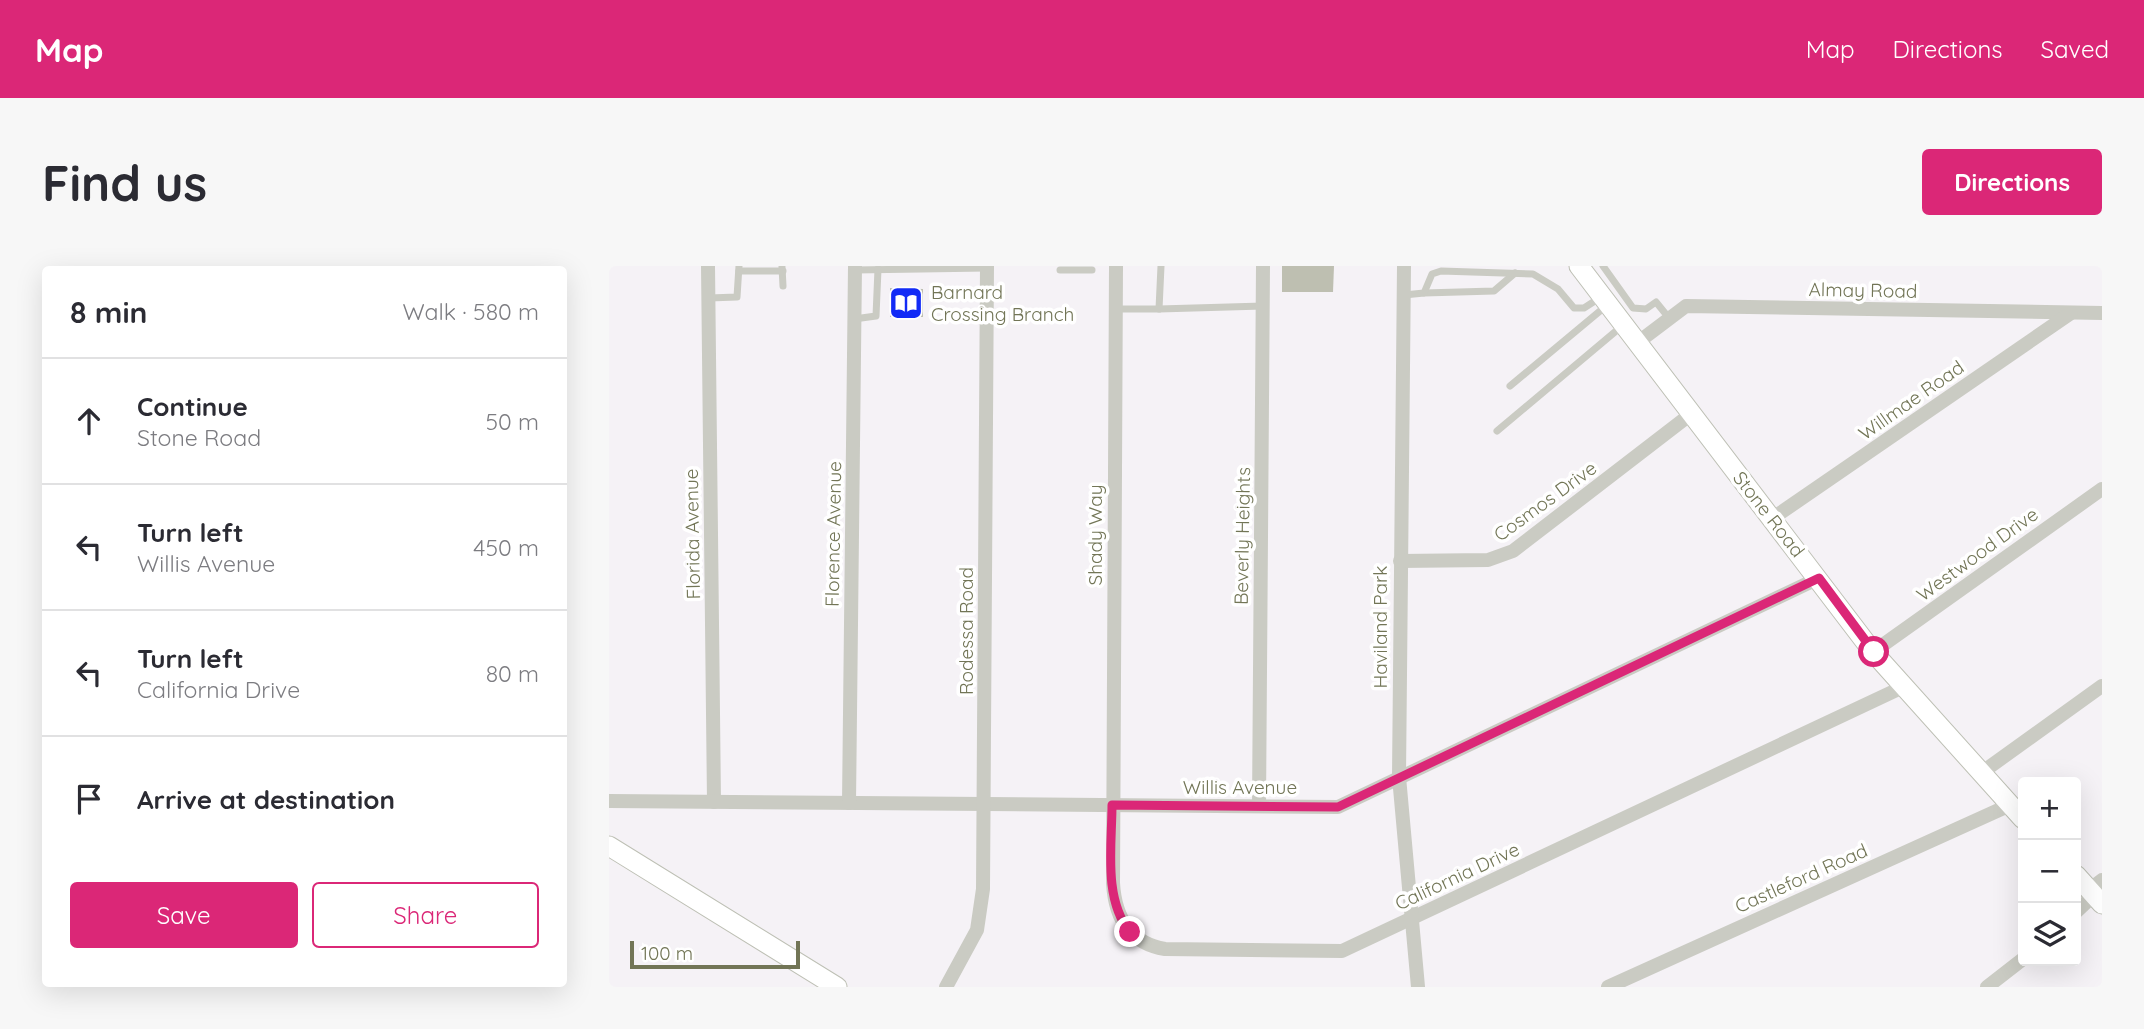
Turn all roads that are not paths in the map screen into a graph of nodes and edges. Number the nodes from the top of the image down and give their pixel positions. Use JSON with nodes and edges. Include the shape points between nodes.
{"nodes":[{"id":1,"x":708,"y":266,"type":"edge"},
{"id":2,"x":1116,"y":266,"type":"edge"},
{"id":3,"x":1161,"y":266,"type":"edge"},
{"id":4,"x":1263,"y":266,"type":"edge"},
{"id":5,"x":1404,"y":266,"type":"edge"},
{"id":6,"x":1579,"y":266,"type":"edge"},
{"id":7,"x":1603,"y":266,"type":"edge"},
{"id":8,"x":987,"y":267,"type":"edge"},
{"id":9,"x":783,"y":268,"type":"edge"},
{"id":10,"x":855,"y":268,"type":"edge"},
{"id":11,"x":1069,"y":268,"type":"edge"},
{"id":12,"x":739,"y":269,"type":"edge"},
{"id":13,"x":879,"y":269,"type":"junction"},
{"id":14,"x":1060,"y":270,"type":"dead end"},
{"id":15,"x":1092,"y":270,"type":"dead end"},
{"id":16,"x":1515,"y":272,"type":"junction"},
{"id":17,"x":783,"y":286,"type":"dead end"},
{"id":18,"x":1424,"y":293,"type":"junction"},
{"id":19,"x":1403,"y":295,"type":"junction"},
{"id":20,"x":709,"y":298,"type":"junction"},
{"id":21,"x":1605,"y":301,"type":"junction"},
{"id":22,"x":1263,"y":306,"type":"junction"},
{"id":23,"x":1116,"y":309,"type":"junction"},
{"id":24,"x":1159,"y":309,"type":"junction"},
{"id":25,"x":2071,"y":313,"type":"junction"},
{"id":26,"x":2102,"y":313,"type":"edge"},
{"id":27,"x":854,"y":318,"type":"junction"},
{"id":28,"x":1669,"y":318,"type":"junction"},
{"id":29,"x":1623,"y":325,"type":"junction"},
{"id":30,"x":1637,"y":343,"type":"junction"},
{"id":31,"x":1510,"y":386,"type":"dead end"},
{"id":32,"x":1691,"y":414,"type":"junction"},
{"id":33,"x":1497,"y":431,"type":"dead end"},
{"id":34,"x":2102,"y":488,"type":"edge"},
{"id":35,"x":1773,"y":518,"type":"junction"},
{"id":36,"x":1400,"y":561,"type":"junction"},
{"id":37,"x":1819,"y":578,"type":"junction"},
{"id":38,"x":1874,"y":652,"type":"junction"},
{"id":39,"x":2102,"y":686,"type":"edge"},
{"id":40,"x":1903,"y":687,"type":"junction"},
{"id":41,"x":1981,"y":773,"type":"junction"},
{"id":42,"x":1399,"y":777,"type":"junction"},
{"id":43,"x":609,"y":802,"type":"edge"},
{"id":44,"x":714,"y":802,"type":"junction"},
{"id":45,"x":849,"y":803,"type":"junction"},
{"id":46,"x":984,"y":804,"type":"junction"},
{"id":47,"x":1112,"y":805,"type":"junction"},
{"id":48,"x":1259,"y":806,"type":"junction"},
{"id":49,"x":2017,"y":812,"type":"edge"},
{"id":50,"x":609,"y":846,"type":"edge"},
{"id":51,"x":2093,"y":889,"type":"edge"},
{"id":52,"x":2081,"y":905,"type":"edge"},
{"id":53,"x":1411,"y":919,"type":"junction"},
{"id":54,"x":2018,"y":963,"type":"edge"},
{"id":55,"x":837,"y":987,"type":"edge"},
{"id":56,"x":946,"y":987,"type":"edge"},
{"id":57,"x":1418,"y":987,"type":"edge"},
{"id":58,"x":1608,"y":987,"type":"edge"},
{"id":59,"x":1987,"y":987,"type":"edge"}],
"edges":[{"from":1,"to":20,"type":"street","name":"Florida Avenue"},
{"from":2,"to":23,"type":"street","name":"Shady Way"},
{"from":3,"to":24,"type":"lane"},
{"from":4,"to":22,"type":"street","name":"Beverly Heights"},
{"from":5,"to":19,"type":"street","name":"Haviland Park"},
{"from":6,"to":21,"type":"street","name":"Stone Road"},
{"from":7,"to":28,"type":"lane","via":[[1633,308],[1646,309],[1656,302]]},
{"from":8,"to":13,"type":"lane"},
{"from":8,"to":46,"type":"street","name":"Rodessa Road"},
{"from":9,"to":12,"type":"lane"},
{"from":9,"to":17,"type":"lane"},
{"from":10,"to":13,"type":"lane"},
{"from":10,"to":27,"type":"street","name":"Florence Avenue"},
{"from":11,"to":14,"type":"lane"},
{"from":11,"to":15,"type":"lane"},
{"from":12,"to":20,"type":"lane","via":[[737,297]]},
{"from":13,"to":27,"type":"lane","via":[[876,316]]},
{"from":16,"to":18,"type":"lane","via":[[1494,291]]},
{"from":16,"to":18,"type":"lane","via":[[1441,271],[1432,274]]},
{"from":16,"to":21,"type":"lane","via":[[1544,278],[1574,308]]},
{"from":18,"to":19,"type":"lane"},
{"from":19,"to":36,"type":"street","name":"Haviland Park"},
{"from":20,"to":44,"type":"street","name":"Florida Avenue"},
{"from":21,"to":29,"type":"street","name":"Stone Road"},
{"from":21,"to":31,"type":"lane"},
{"from":22,"to":24,"type":"lane"},
{"from":22,"to":48,"type":"street","name":"Beverly Heights"},
{"from":23,"to":24,"type":"lane"},
{"from":23,"to":47,"type":"street","name":"Shady Way"},
{"from":25,"to":26,"type":"street","name":"Almay Road"},
{"from":25,"to":28,"type":"street","name":"Almay Road","via":[[1686,306]]},
{"from":25,"to":35,"type":"street","name":"Willmae Road"},
{"from":27,"to":45,"type":"street","name":"Florence Avenue"},
{"from":28,"to":30,"type":"street","name":"Almay Road"},
{"from":29,"to":30,"type":"street","name":"Stone Road"},
{"from":29,"to":33,"type":"lane"},
{"from":30,"to":32,"type":"street","name":"Stone Road"},
{"from":32,"to":35,"type":"street","name":"Stone Road"},
{"from":32,"to":36,"type":"street","name":"Cosmos Drive","via":[[1513,551],[1488,559]]},
{"from":34,"to":38,"type":"street","name":"Westwood Drive"},
{"from":35,"to":37,"type":"street","name":"Stone Road"},
{"from":36,"to":42,"type":"street","name":"Haviland Park"},
{"from":37,"to":38,"type":"street","name":"Stone Road"},
{"from":37,"to":42,"type":"street","name":"Willis Avenue"},
{"from":38,"to":40,"type":"street","name":"Stone Road"},
{"from":39,"to":41,"type":"street"},
{"from":40,"to":41,"type":"street","name":"Stone Road"},
{"from":40,"to":53,"type":"street","name":"California Drive"},
{"from":41,"to":49,"type":"street","name":"Stone Road"},
{"from":42,"to":48,"type":"street","name":"Willis Avenue","via":[[1338,807]]},
{"from":42,"to":53,"type":"street","name":"Haviland Park"},
{"from":43,"to":44,"type":"street","name":"Willis Avenue"},
{"from":44,"to":45,"type":"street","name":"Willis Avenue"},
{"from":45,"to":46,"type":"street","name":"Willis Avenue"},
{"from":46,"to":47,"type":"street","name":"Willis Avenue"},
{"from":46,"to":56,"type":"street","name":"Rodessa Road","via":[[980,912],[973,941]]},
{"from":47,"to":48,"type":"street","name":"Willis Avenue"},
{"from":47,"to":53,"type":"street","name":"California Drive","via":[[1114,900],[1123,924],[1152,947],[1342,951]]},
{"from":49,"to":58,"type":"street","name":"Castleford Road"},
{"from":50,"to":55,"type":"street"},
{"from":51,"to":52,"type":"street"},
{"from":53,"to":57,"type":"street","name":"Haviland Park"},
{"from":54,"to":59,"type":"street"}]}
